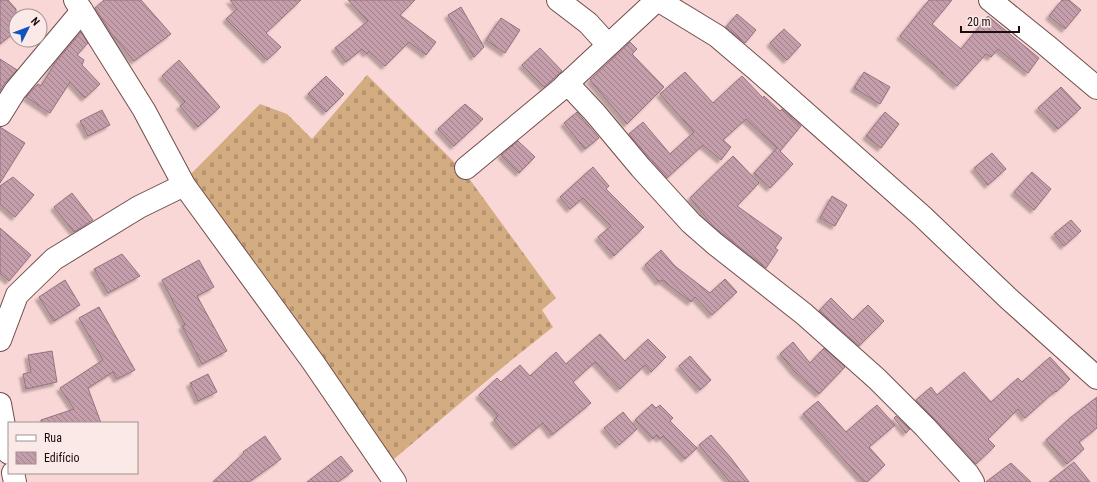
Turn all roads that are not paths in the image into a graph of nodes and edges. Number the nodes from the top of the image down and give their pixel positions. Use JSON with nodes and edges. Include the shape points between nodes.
{"nodes":[{"id":1,"x":558,"y":0,"type":"edge"},
{"id":2,"x":658,"y":0,"type":"edge"},
{"id":3,"x":990,"y":0,"type":"edge"},
{"id":4,"x":79,"y":6,"type":"edge"},
{"id":5,"x":608,"y":45,"type":"junction"},
{"id":6,"x":567,"y":83,"type":"junction"},
{"id":7,"x":1097,"y":88,"type":"edge"},
{"id":8,"x":0,"y":115,"type":"edge"},
{"id":9,"x":466,"y":168,"type":"dead end"},
{"id":10,"x":184,"y":185,"type":"junction"},
{"id":11,"x":0,"y":340,"type":"edge"},
{"id":12,"x":1097,"y":378,"type":"edge"},
{"id":13,"x":0,"y":404,"type":"edge"},
{"id":14,"x":8,"y":448,"type":"edge"},
{"id":15,"x":395,"y":482,"type":"edge"},
{"id":16,"x":973,"y":482,"type":"edge"}],
"edges":[{"from":1,"to":5,"type":"street","via":[[588,23]]},
{"from":2,"to":5,"type":"street"},
{"from":2,"to":12,"type":"street","via":[[717,36],[922,216]]},
{"from":3,"to":7,"type":"street"},
{"from":4,"to":8,"type":"street"},
{"from":4,"to":10,"type":"street","via":[[144,110]]},
{"from":5,"to":6,"type":"street"},
{"from":6,"to":9,"type":"street"},
{"from":6,"to":16,"type":"street","via":[[690,222],[804,314],[877,379],[925,426]]},
{"from":10,"to":11,"type":"street","via":[[139,207],[54,259],[17,295]]},
{"from":10,"to":15,"type":"street","via":[[313,362]]},
{"from":13,"to":14,"type":"street"}]}
